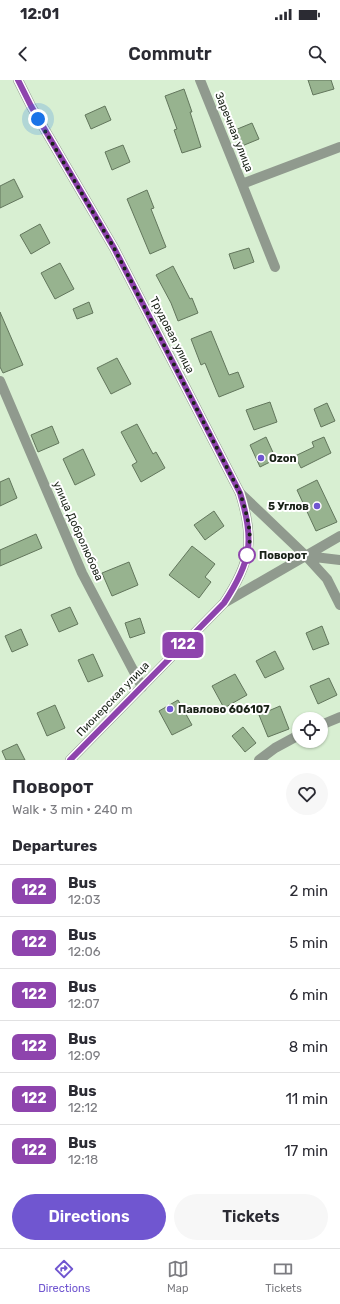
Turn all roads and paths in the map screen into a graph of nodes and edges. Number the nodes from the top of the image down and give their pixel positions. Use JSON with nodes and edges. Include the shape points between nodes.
{"nodes":[{"id":1,"x":18,"y":80,"type":"edge"},
{"id":2,"x":200,"y":80,"type":"edge"},
{"id":3,"x":340,"y":147,"type":"edge"},
{"id":4,"x":242,"y":184,"type":"junction"},
{"id":5,"x":275,"y":267,"type":"dead end"},
{"id":6,"x":0,"y":381,"type":"edge"},
{"id":7,"x":240,"y":493,"type":"junction"},
{"id":8,"x":340,"y":536,"type":"edge"},
{"id":9,"x":306,"y":556,"type":"junction"},
{"id":10,"x":340,"y":560,"type":"edge"},
{"id":11,"x":224,"y":603,"type":"junction"},
{"id":12,"x":340,"y":605,"type":"edge"},
{"id":13,"x":142,"y":687,"type":"junction"},
{"id":14,"x":340,"y":717,"type":"edge"},
{"id":15,"x":328,"y":722,"type":"edge"},
{"id":16,"x":292,"y":739,"type":"edge"},
{"id":17,"x":70,"y":760,"type":"edge"},
{"id":18,"x":259,"y":760,"type":"edge"}],
"edges":[{"from":1,"to":7,"type":"street","name":"Трудовая улица","via":[[114,248]]},
{"from":2,"to":4,"type":"street","name":"Заречная улица"},
{"from":3,"to":4,"type":"street","name":"Заречная улица"},
{"from":4,"to":5,"type":"street"},
{"from":6,"to":13,"type":"street","name":"улица Добролюбова","via":[[82,573]]},
{"from":7,"to":9,"type":"street","name":"Трудовая улица"},
{"from":7,"to":11,"type":"street","name":"Пионерская улица","via":[[248,521],[248,551],[241,575]]},
{"from":8,"to":9,"type":"street","name":"Пионерская улица"},
{"from":9,"to":10,"type":"street"},
{"from":9,"to":11,"type":"street","name":"Пионерская улица"},
{"from":9,"to":12,"type":"street","name":"Трудовая улица","via":[[328,579]]},
{"from":11,"to":13,"type":"street","name":"Пионерская улица"},
{"from":13,"to":17,"type":"street","name":"Пионерская улица"},
{"from":14,"to":15,"type":"street"},
{"from":16,"to":18,"type":"street"}]}
